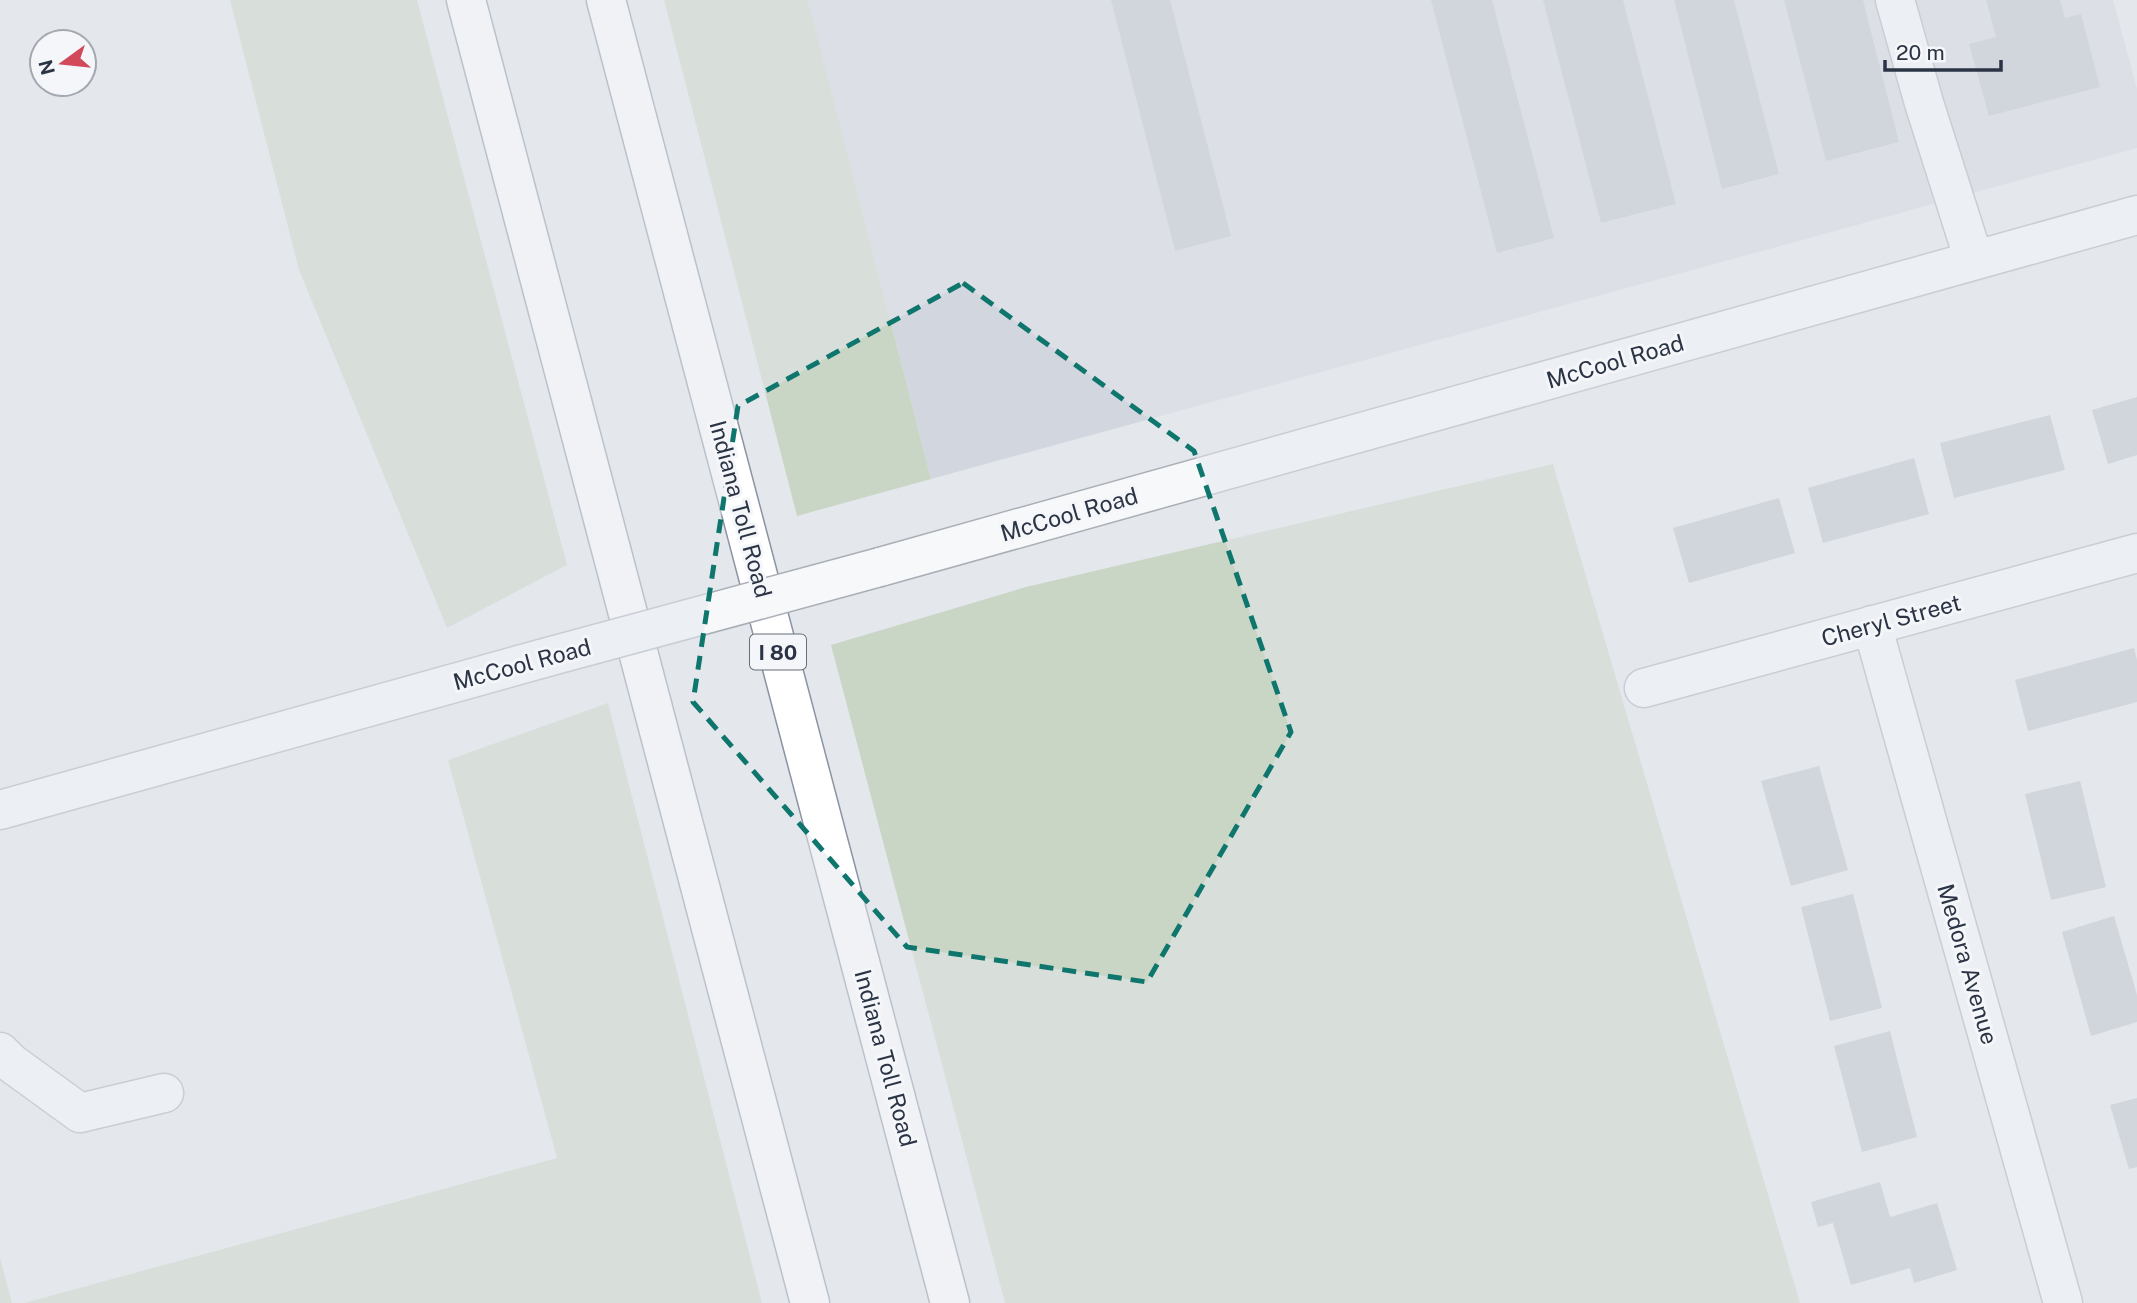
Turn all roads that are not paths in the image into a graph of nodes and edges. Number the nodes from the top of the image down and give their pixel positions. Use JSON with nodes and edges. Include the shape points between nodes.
{"nodes":[{"id":1,"x":466,"y":0,"type":"edge"},
{"id":2,"x":606,"y":0,"type":"edge"},
{"id":3,"x":1895,"y":0,"type":"edge"},
{"id":4,"x":2137,"y":215,"type":"edge"},
{"id":5,"x":1974,"y":260,"type":"junction"},
{"id":6,"x":2137,"y":553,"type":"edge"},
{"id":7,"x":1872,"y":625,"type":"junction"},
{"id":8,"x":1644,"y":688,"type":"dead end"},
{"id":9,"x":0,"y":810,"type":"edge"},
{"id":10,"x":0,"y":1052,"type":"edge"},
{"id":11,"x":164,"y":1093,"type":"dead end"},
{"id":12,"x":810,"y":1303,"type":"edge"},
{"id":13,"x":950,"y":1303,"type":"edge"},
{"id":14,"x":2063,"y":1303,"type":"edge"}],
"edges":[{"from":1,"to":12,"type":"highway"},
{"from":2,"to":13,"type":"highway","name":"Indiana Toll Road","number":"I 80"},
{"from":3,"to":5,"type":"street"},
{"from":4,"to":5,"type":"street","name":"McCool Road"},
{"from":5,"to":9,"type":"street","name":"McCool Road","bridge":true},
{"from":6,"to":7,"type":"street","name":"Cheryl Street"},
{"from":7,"to":8,"type":"street","name":"Cheryl Street"},
{"from":7,"to":14,"type":"street","name":"Medora Avenue"},
{"from":10,"to":11,"type":"street","via":[[80,1113]]}]}
